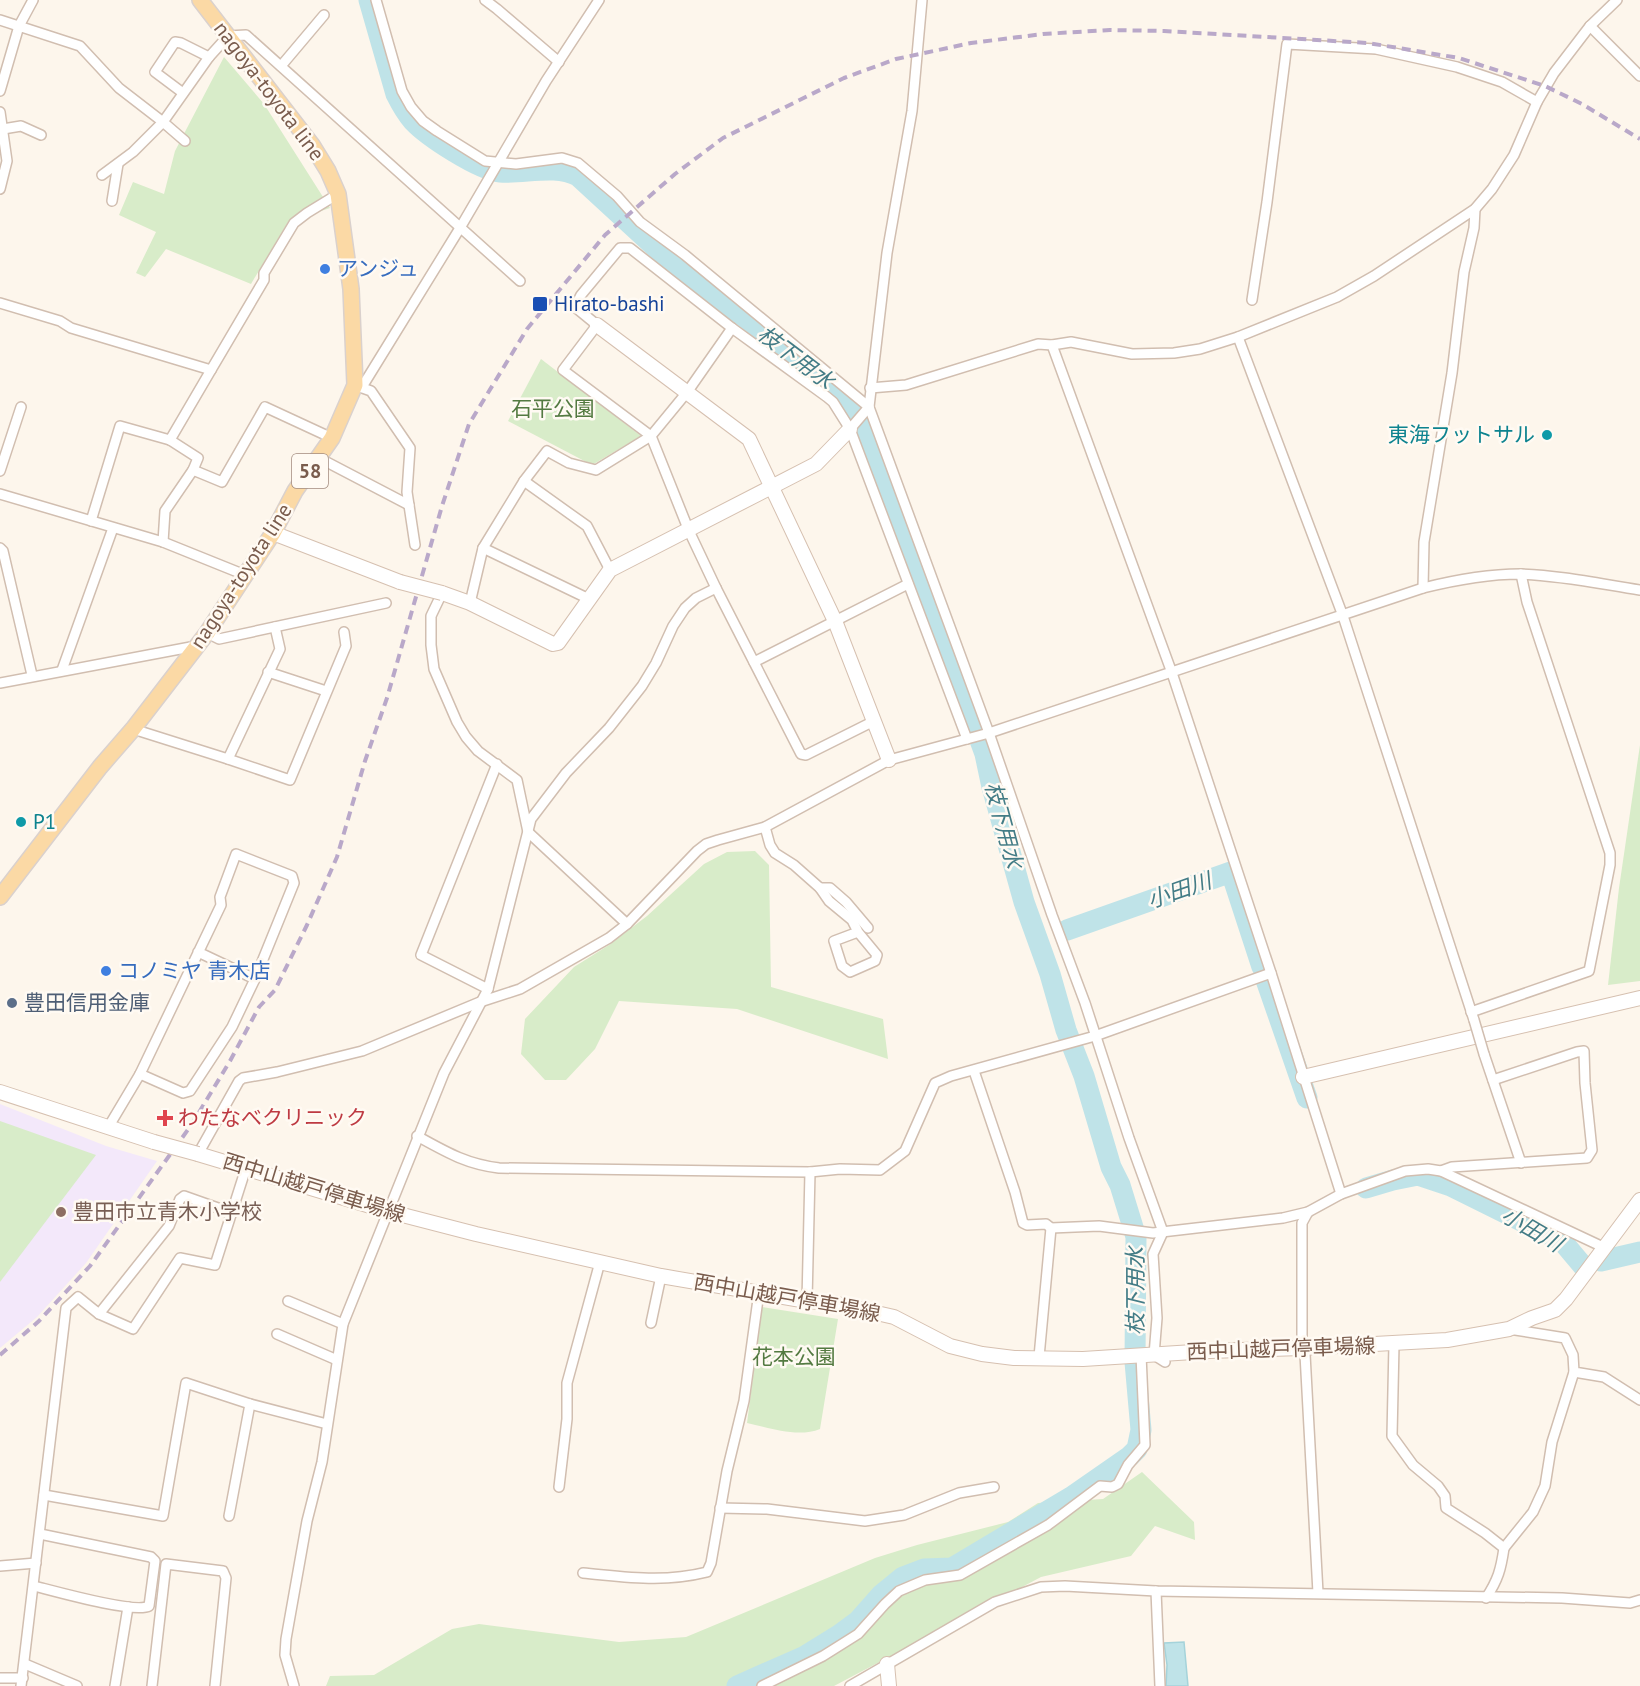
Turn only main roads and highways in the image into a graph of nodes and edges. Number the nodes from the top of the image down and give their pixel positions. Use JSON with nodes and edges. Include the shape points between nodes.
{"nodes":[{"id":1,"x":201,"y":0,"type":"edge"},
{"id":2,"x":597,"y":325,"type":"road end"},
{"id":3,"x":850,"y":429,"type":"road end"},
{"id":4,"x":773,"y":488,"type":"junction"},
{"id":5,"x":273,"y":533,"type":"junction"},
{"id":6,"x":889,"y":760,"type":"road end"},
{"id":7,"x":0,"y":897,"type":"edge"},
{"id":8,"x":1640,"y":998,"type":"edge"},
{"id":9,"x":1303,"y":1077,"type":"road end"},
{"id":10,"x":0,"y":1092,"type":"edge"},
{"id":11,"x":1640,"y":1200,"type":"edge"},
{"id":12,"x":887,"y":1664,"type":"road end"},
{"id":13,"x":889,"y":1686,"type":"edge"}],
"edges":[{"from":1,"to":5,"type":"main road","name":"nagoya-toyota line","number":"58","via":[[328,171],[338,194],[351,290],[359,386]]},
{"from":2,"to":4,"type":"main road","via":[[749,439]]},
{"from":3,"to":4,"type":"main road","via":[[816,464]]},
{"from":4,"to":5,"type":"main road","bridge":true,"via":[[610,570],[558,643],[553,644],[470,603],[400,582]]},
{"from":4,"to":6,"type":"main road","via":[[835,621]]},
{"from":5,"to":7,"type":"main road","name":"nagoya-toyota line","number":"58","via":[[207,633]]},
{"from":8,"to":9,"type":"main road"},
{"from":10,"to":11,"type":"main road","name":"西中山越戸停車場線","bridge":true,"via":[[387,1211],[661,1276],[894,1317],[950,1346],[1014,1358],[1147,1357],[1209,1350],[1394,1344],[1509,1329],[1555,1310]]},
{"from":12,"to":13,"type":"main road"}]}
